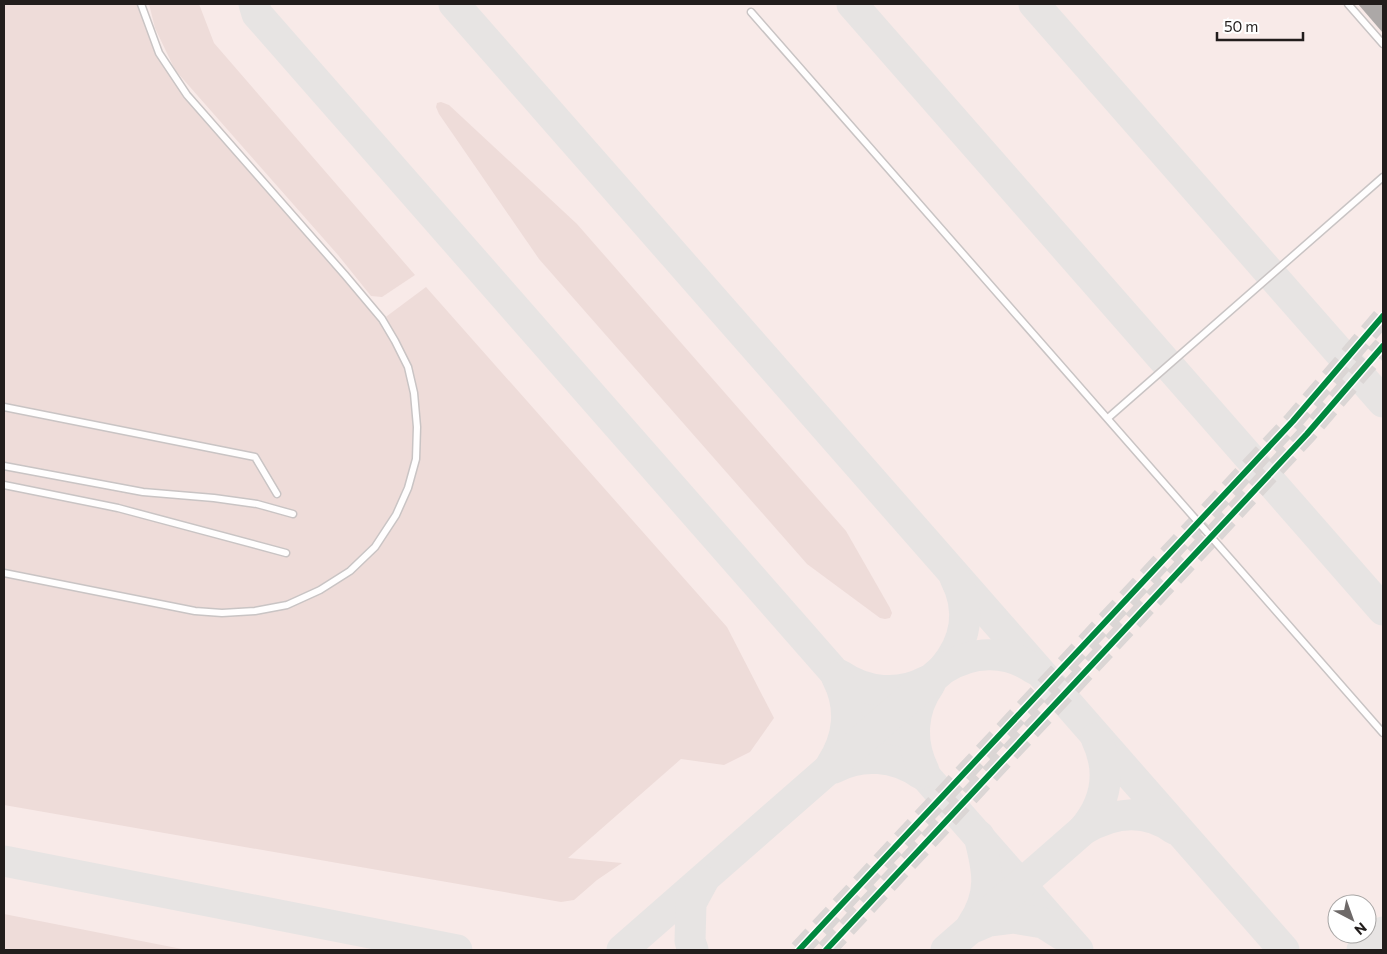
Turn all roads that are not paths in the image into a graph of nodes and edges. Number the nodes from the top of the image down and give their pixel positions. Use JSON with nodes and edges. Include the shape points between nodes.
{"nodes":[{"id":1,"x":141,"y":4,"type":"edge"},
{"id":2,"x":1348,"y":4,"type":"edge"},
{"id":3,"x":751,"y":12,"type":"dead end"},
{"id":4,"x":1383,"y":44,"type":"edge"},
{"id":5,"x":1383,"y":177,"type":"edge"},
{"id":6,"x":4,"y":407,"type":"edge"},
{"id":7,"x":1108,"y":418,"type":"junction"},
{"id":8,"x":4,"y":466,"type":"edge"},
{"id":9,"x":4,"y":485,"type":"edge"},
{"id":10,"x":277,"y":494,"type":"dead end"},
{"id":11,"x":294,"y":514,"type":"dead end"},
{"id":12,"x":286,"y":553,"type":"dead end"},
{"id":13,"x":4,"y":573,"type":"edge"},
{"id":14,"x":1383,"y":733,"type":"edge"}],
"edges":[{"from":1,"to":13,"type":"lane","via":[[159,53],[187,95],[382,319],[408,367],[417,427],[416,459],[396,515],[375,547],[350,571],[287,605],[256,611],[194,611]]},
{"from":2,"to":4,"type":"lane"},
{"from":3,"to":7,"type":"lane"},
{"from":5,"to":7,"type":"lane"},
{"from":6,"to":10,"type":"lane","via":[[255,457]]},
{"from":7,"to":14,"type":"lane"},
{"from":8,"to":11,"type":"lane","via":[[144,492],[257,504]]},
{"from":9,"to":12,"type":"lane","via":[[118,508]]}]}
